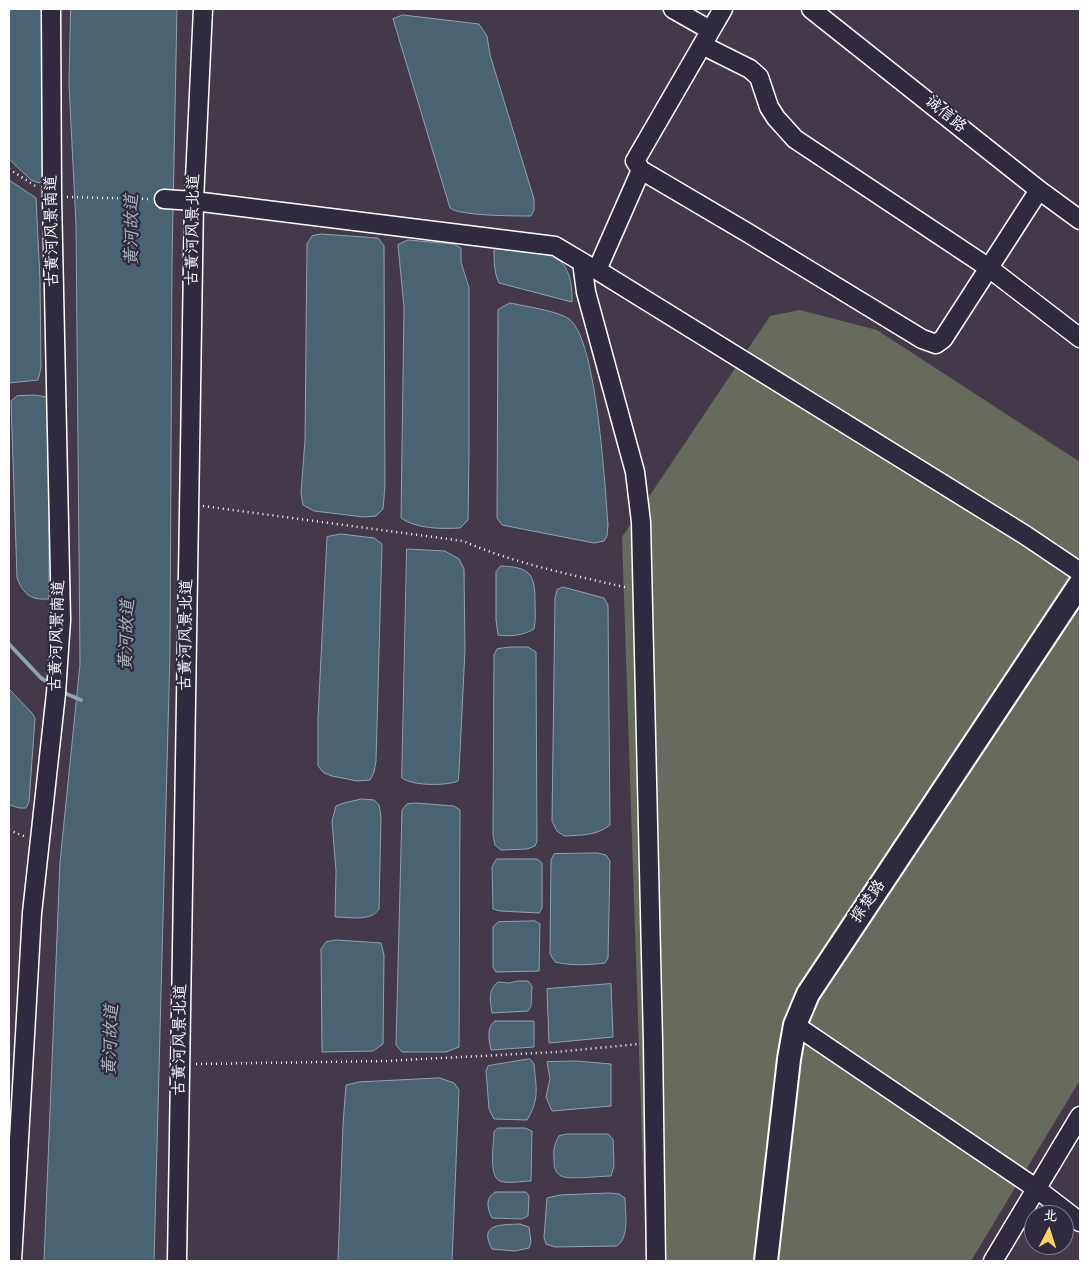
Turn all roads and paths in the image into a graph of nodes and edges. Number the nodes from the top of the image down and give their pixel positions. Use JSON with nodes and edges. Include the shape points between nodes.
{"nodes":[{"id":1,"x":51,"y":9,"type":"edge"},
{"id":2,"x":203,"y":9,"type":"edge"},
{"id":3,"x":673,"y":9,"type":"edge"},
{"id":4,"x":723,"y":9,"type":"edge"},
{"id":5,"x":811,"y":9,"type":"edge"},
{"id":6,"x":706,"y":38,"type":"junction"},
{"id":7,"x":9,"y":169,"type":"edge"},
{"id":8,"x":640,"y":170,"type":"junction"},
{"id":9,"x":1039,"y":190,"type":"junction"},
{"id":10,"x":52,"y":197,"type":"junction"},
{"id":11,"x":164,"y":199,"type":"joint"},
{"id":12,"x":194,"y":201,"type":"junction"},
{"id":13,"x":1080,"y":220,"type":"edge"},
{"id":14,"x":590,"y":266,"type":"junction"},
{"id":15,"x":989,"y":268,"type":"junction"},
{"id":16,"x":1080,"y":338,"type":"edge"},
{"id":17,"x":189,"y":504,"type":"junction"},
{"id":18,"x":1080,"y":572,"type":"edge"},
{"id":19,"x":1080,"y":584,"type":"edge"},
{"id":20,"x":643,"y":591,"type":"junction"},
{"id":21,"x":796,"y":1025,"type":"junction"},
{"id":22,"x":653,"y":1042,"type":"junction"},
{"id":23,"x":180,"y":1062,"type":"junction"},
{"id":24,"x":1080,"y":1116,"type":"edge"},
{"id":25,"x":1037,"y":1189,"type":"junction"},
{"id":26,"x":1080,"y":1222,"type":"edge"},
{"id":27,"x":12,"y":1261,"type":"edge"},
{"id":28,"x":177,"y":1261,"type":"edge"},
{"id":29,"x":656,"y":1261,"type":"edge"},
{"id":30,"x":766,"y":1261,"type":"edge"},
{"id":31,"x":993,"y":1261,"type":"edge"}],
"edges":[{"from":1,"to":10,"type":"street","name":"古黄河风景南道"},
{"from":2,"to":12,"type":"street","name":"古黄河风景北道"},
{"from":3,"to":6,"type":"street"},
{"from":4,"to":6,"type":"street"},
{"from":5,"to":9,"type":"street","name":"诚信路"},
{"from":6,"to":8,"type":"street","via":[[635,161]]},
{"from":6,"to":15,"type":"street","via":[[759,77],[776,118],[795,139]]},
{"from":7,"to":10,"type":"path"},
{"from":8,"to":14,"type":"street"},
{"from":8,"to":15,"type":"street","via":[[922,339],[936,344],[943,339]]},
{"from":9,"to":13,"type":"street","name":"诚信路"},
{"from":9,"to":15,"type":"street"},
{"from":10,"to":11,"type":"path"},
{"from":10,"to":27,"type":"street","name":"古黄河风景南道","via":[[61,620],[57,688],[32,913]]},
{"from":11,"to":12,"type":"street"},
{"from":12,"to":14,"type":"street","via":[[555,246]]},
{"from":12,"to":17,"type":"street","name":"古黄河风景北道"},
{"from":14,"to":18,"type":"street"},
{"from":14,"to":20,"type":"street","via":[[586,292],[634,472],[641,522]]},
{"from":15,"to":16,"type":"street"},
{"from":17,"to":20,"type":"path","via":[[463,541],[539,567]]},
{"from":17,"to":23,"type":"street","name":"古黄河风景北道"},
{"from":19,"to":21,"type":"main road","name":"探楚路","via":[[808,994]]},
{"from":20,"to":22,"type":"street"},
{"from":21,"to":25,"type":"street"},
{"from":21,"to":30,"type":"main road","name":"探楚路","via":[[789,1059]]},
{"from":22,"to":23,"type":"path","via":[[556,1052],[385,1061],[209,1065]]},
{"from":22,"to":29,"type":"street"},
{"from":23,"to":28,"type":"street","name":"古黄河风景北道"},
{"from":24,"to":25,"type":"street"},
{"from":25,"to":26,"type":"street"},
{"from":25,"to":31,"type":"street"}]}
